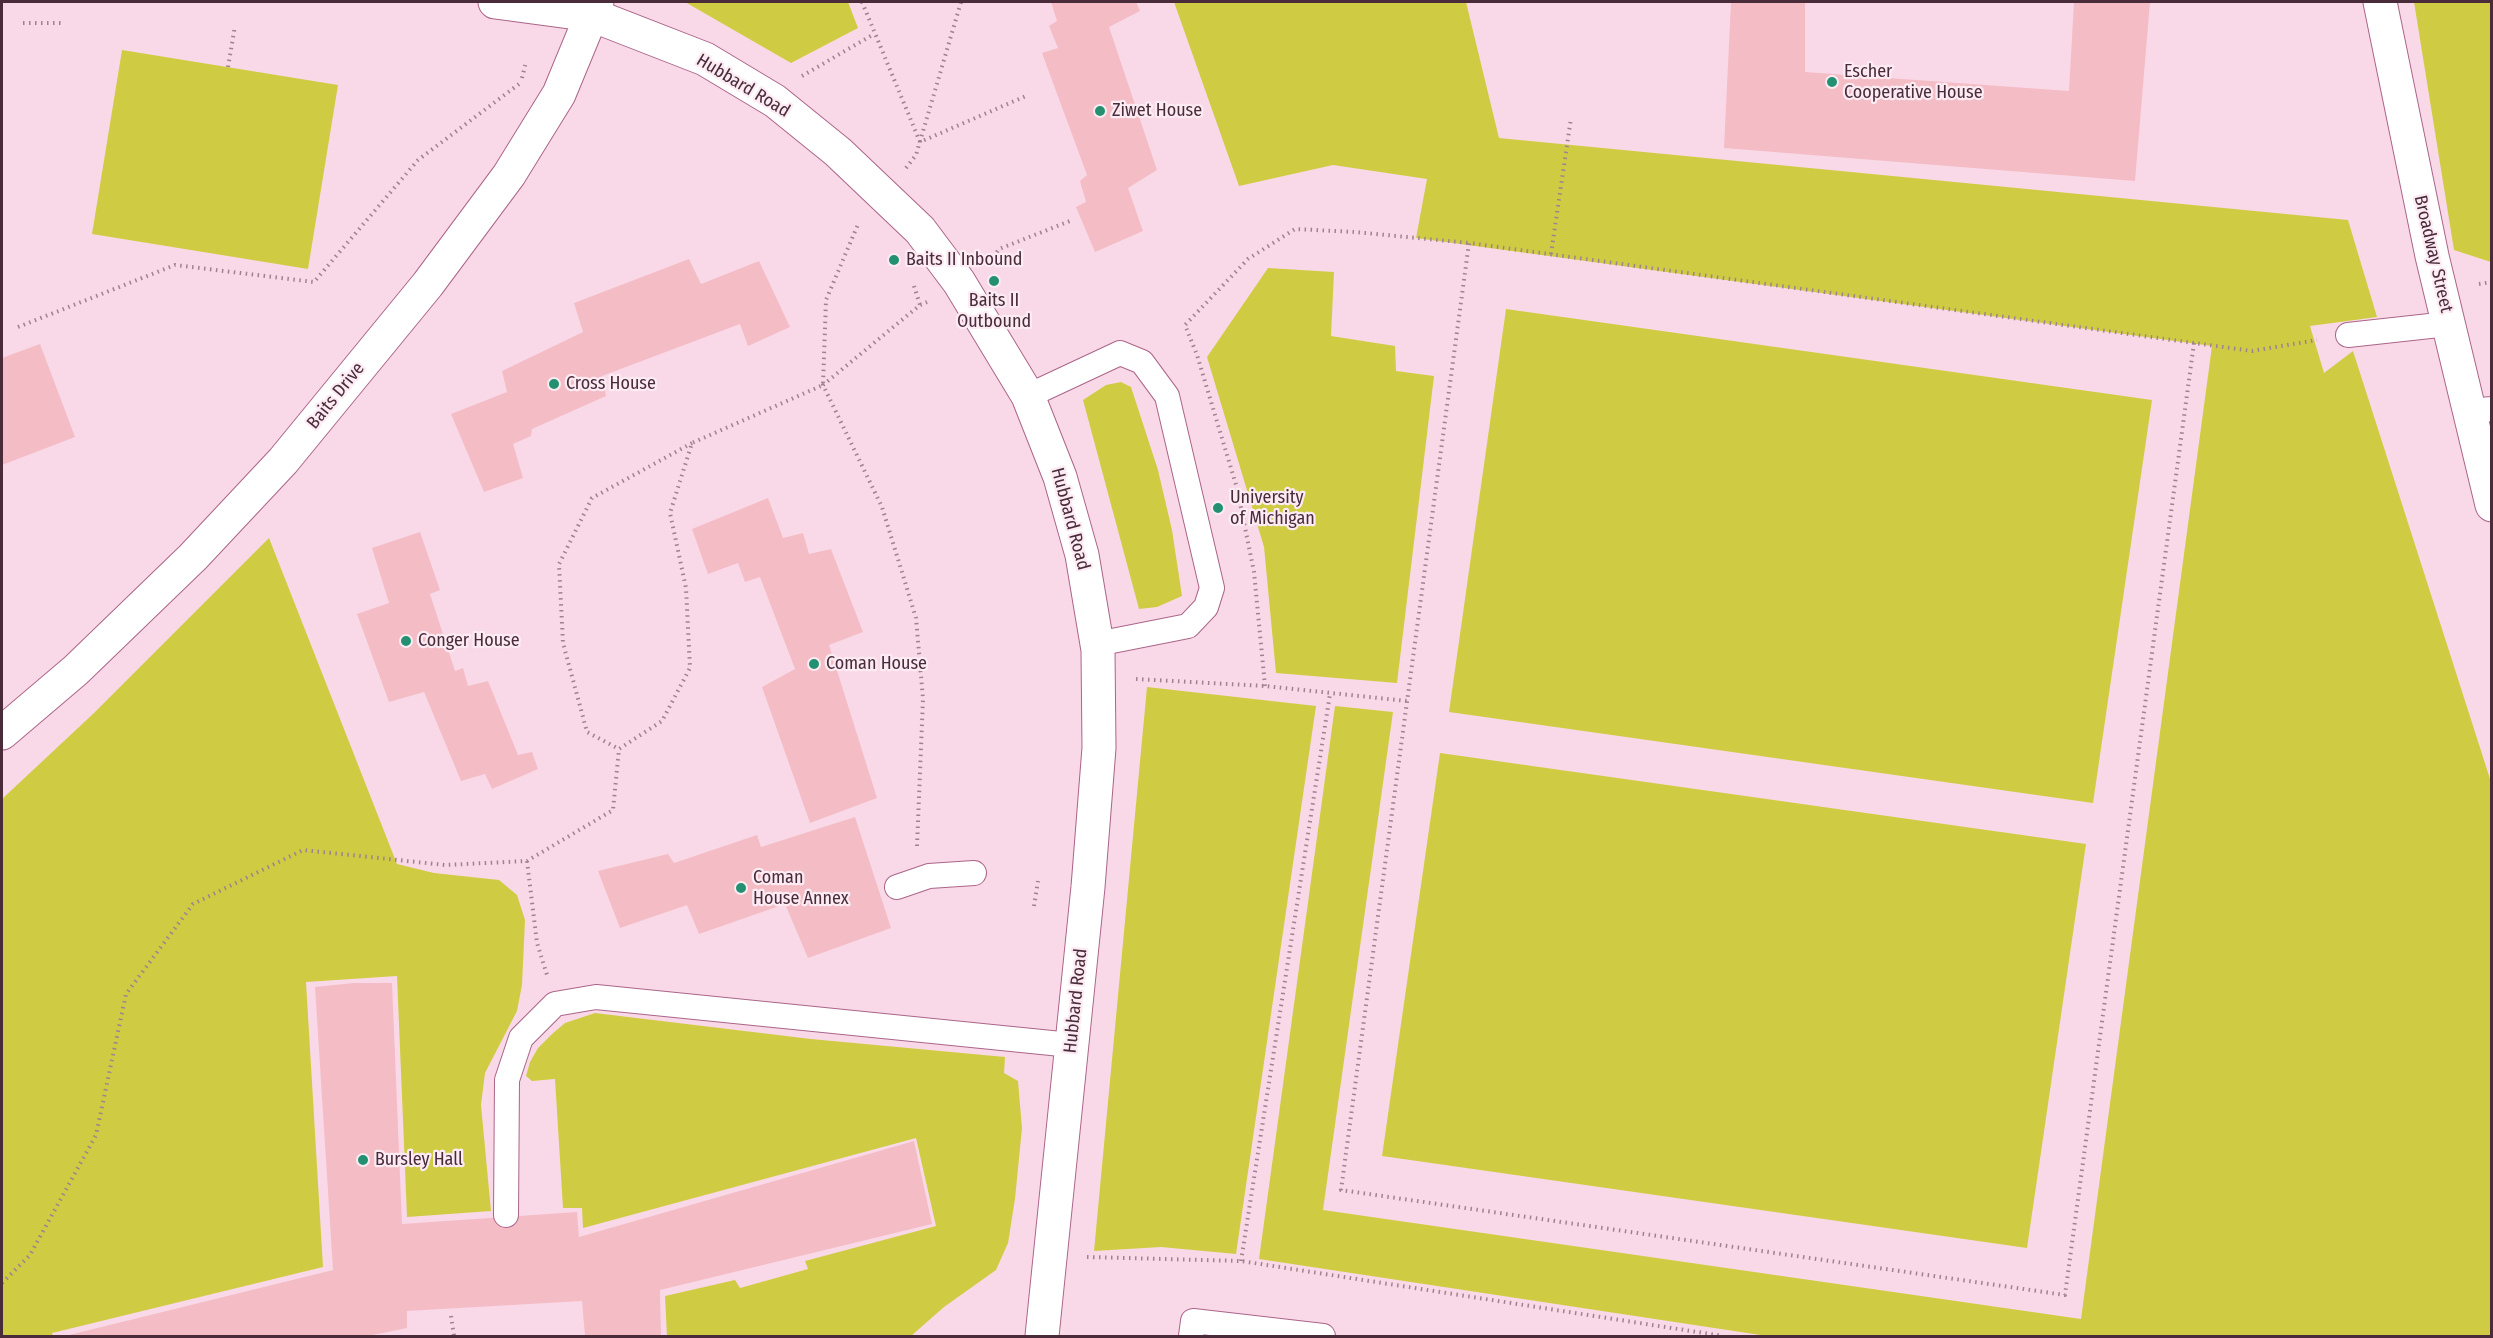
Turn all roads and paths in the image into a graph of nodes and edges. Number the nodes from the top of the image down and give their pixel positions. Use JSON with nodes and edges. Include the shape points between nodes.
{"nodes":[{"id":1,"x":495,"y":2,"type":"edge"},
{"id":2,"x":862,"y":2,"type":"edge"},
{"id":3,"x":961,"y":2,"type":"edge"},
{"id":4,"x":2380,"y":2,"type":"edge"},
{"id":5,"x":595,"y":8,"type":"edge"},
{"id":6,"x":23,"y":23,"type":"dead end"},
{"id":7,"x":63,"y":23,"type":"dead end"},
{"id":8,"x":235,"y":26,"type":"dead end"},
{"id":9,"x":874,"y":34,"type":"junction"},
{"id":10,"x":526,"y":62,"type":"dead end"},
{"id":11,"x":228,"y":67,"type":"dead end"},
{"id":12,"x":796,"y":79,"type":"dead end"},
{"id":13,"x":1026,"y":96,"type":"dead end"},
{"id":14,"x":1571,"y":118,"type":"dead end"},
{"id":15,"x":920,"y":142,"type":"junction"},
{"id":16,"x":901,"y":173,"type":"dead end"},
{"id":17,"x":864,"y":216,"type":"dead end"},
{"id":18,"x":1070,"y":221,"type":"dead end"},
{"id":19,"x":1469,"y":243,"type":"junction"},
{"id":20,"x":1551,"y":254,"type":"junction"},
{"id":21,"x":988,"y":264,"type":"dead end"},
{"id":22,"x":2492,"y":282,"type":"edge"},
{"id":23,"x":913,"y":283,"type":"dead end"},
{"id":24,"x":2479,"y":284,"type":"dead end"},
{"id":25,"x":929,"y":301,"type":"dead end"},
{"id":26,"x":920,"y":305,"type":"junction"},
{"id":27,"x":2448,"y":324,"type":"junction"},
{"id":28,"x":18,"y":327,"type":"dead end"},
{"id":29,"x":2348,"y":335,"type":"joint"},
{"id":30,"x":2194,"y":343,"type":"junction"},
{"id":31,"x":823,"y":386,"type":"junction"},
{"id":32,"x":1028,"y":396,"type":"junction"},
{"id":33,"x":2480,"y":410,"type":"edge"},
{"id":34,"x":692,"y":442,"type":"junction"},
{"id":35,"x":2492,"y":505,"type":"edge"},
{"id":36,"x":1097,"y":644,"type":"junction"},
{"id":37,"x":1134,"y":679,"type":"dead end"},
{"id":38,"x":1265,"y":686,"type":"junction"},
{"id":39,"x":1330,"y":694,"type":"junction"},
{"id":40,"x":1407,"y":701,"type":"junction"},
{"id":41,"x":2,"y":733,"type":"edge"},
{"id":42,"x":619,"y":749,"type":"junction"},
{"id":43,"x":917,"y":851,"type":"dead end"},
{"id":44,"x":527,"y":861,"type":"junction"},
{"id":45,"x":974,"y":873,"type":"dead end"},
{"id":46,"x":1038,"y":881,"type":"dead end"},
{"id":47,"x":897,"y":887,"type":"dead end"},
{"id":48,"x":1034,"y":906,"type":"dead end"},
{"id":49,"x":555,"y":1004,"type":"junction"},
{"id":50,"x":1071,"y":1045,"type":"junction"},
{"id":51,"x":506,"y":1215,"type":"dead end"},
{"id":52,"x":1083,"y":1257,"type":"dead end"},
{"id":53,"x":1240,"y":1261,"type":"junction"},
{"id":54,"x":2,"y":1283,"type":"edge"},
{"id":55,"x":451,"y":1316,"type":"dead end"},
{"id":56,"x":454,"y":1336,"type":"edge"},
{"id":57,"x":1042,"y":1336,"type":"edge"},
{"id":58,"x":1191,"y":1336,"type":"edge"},
{"id":59,"x":1323,"y":1336,"type":"edge"},
{"id":60,"x":1722,"y":1336,"type":"edge"}],
"edges":[{"from":1,"to":5,"type":"street","name":"Hubbard Road"},
{"from":2,"to":9,"type":"path"},
{"from":3,"to":15,"type":"path"},
{"from":4,"to":27,"type":"street","name":"Broadway Street"},
{"from":5,"to":32,"type":"street","name":"Hubbard Road","via":[[705,59],[775,101],[838,152],[920,230],[959,282]]},
{"from":5,"to":41,"type":"street","name":"Baits Drive","via":[[559,94],[509,175],[428,284],[290,452],[193,557],[76,670]]},
{"from":6,"to":7,"type":"path"},
{"from":8,"to":11,"type":"path"},
{"from":9,"to":12,"type":"path"},
{"from":9,"to":15,"type":"path"},
{"from":10,"to":28,"type":"path","via":[[522,82],[418,160],[314,282],[175,265]]},
{"from":13,"to":15,"type":"path"},
{"from":14,"to":20,"type":"path"},
{"from":15,"to":16,"type":"path","via":[[916,155]]},
{"from":17,"to":31,"type":"path","via":[[856,224],[826,300]]},
{"from":18,"to":21,"type":"path","via":[[999,249]]},
{"from":19,"to":20,"type":"path"},
{"from":19,"to":38,"type":"path","via":[[1295,230],[1248,259],[1185,325],[1236,488],[1254,572]]},
{"from":19,"to":40,"type":"path"},
{"from":20,"to":30,"type":"path"},
{"from":22,"to":24,"type":"path"},
{"from":23,"to":26,"type":"path"},
{"from":25,"to":26,"type":"path"},
{"from":26,"to":31,"type":"path"},
{"from":27,"to":29,"type":"lane"},
{"from":27,"to":33,"type":"street","name":"Broadway Street"},
{"from":29,"to":30,"type":"path","via":[[2252,351]]},
{"from":30,"to":40,"type":"path","via":[[2066,1294],[1341,1190]]},
{"from":31,"to":34,"type":"path"},
{"from":31,"to":43,"type":"path","via":[[882,507],[916,618],[923,699]]},
{"from":32,"to":36,"type":"street","name":"Hubbard Road","via":[[1060,477],[1082,555]]},
{"from":32,"to":36,"type":"lane","via":[[1120,353],[1142,362],[1167,396],[1212,588],[1206,608],[1188,626]]},
{"from":33,"to":35,"type":"street","name":"Broadway Street"},
{"from":34,"to":42,"type":"path","via":[[670,513],[686,588],[690,668],[662,722]]},
{"from":34,"to":42,"type":"path","via":[[592,498],[558,564],[563,643],[587,732]]},
{"from":36,"to":50,"type":"street","name":"Hubbard Road","via":[[1098,748]]},
{"from":37,"to":38,"type":"path"},
{"from":38,"to":39,"type":"path"},
{"from":39,"to":40,"type":"path"},
{"from":39,"to":53,"type":"path"},
{"from":42,"to":44,"type":"path","via":[[613,810]]},
{"from":44,"to":49,"type":"path","via":[[537,943]]},
{"from":44,"to":54,"type":"path","via":[[445,865],[303,850],[193,904],[126,994],[96,1135],[30,1255]]},
{"from":45,"to":47,"type":"lane","via":[[929,876]]},
{"from":46,"to":48,"type":"path"},
{"from":49,"to":50,"type":"lane","via":[[596,997]]},
{"from":49,"to":51,"type":"lane","via":[[521,1038],[507,1080]]},
{"from":50,"to":57,"type":"street","name":"Hubbard Road"},
{"from":52,"to":53,"type":"path"},
{"from":53,"to":60,"type":"path"},
{"from":55,"to":56,"type":"path"},
{"from":58,"to":59,"type":"lane","via":[[1193,1321]]}]}
